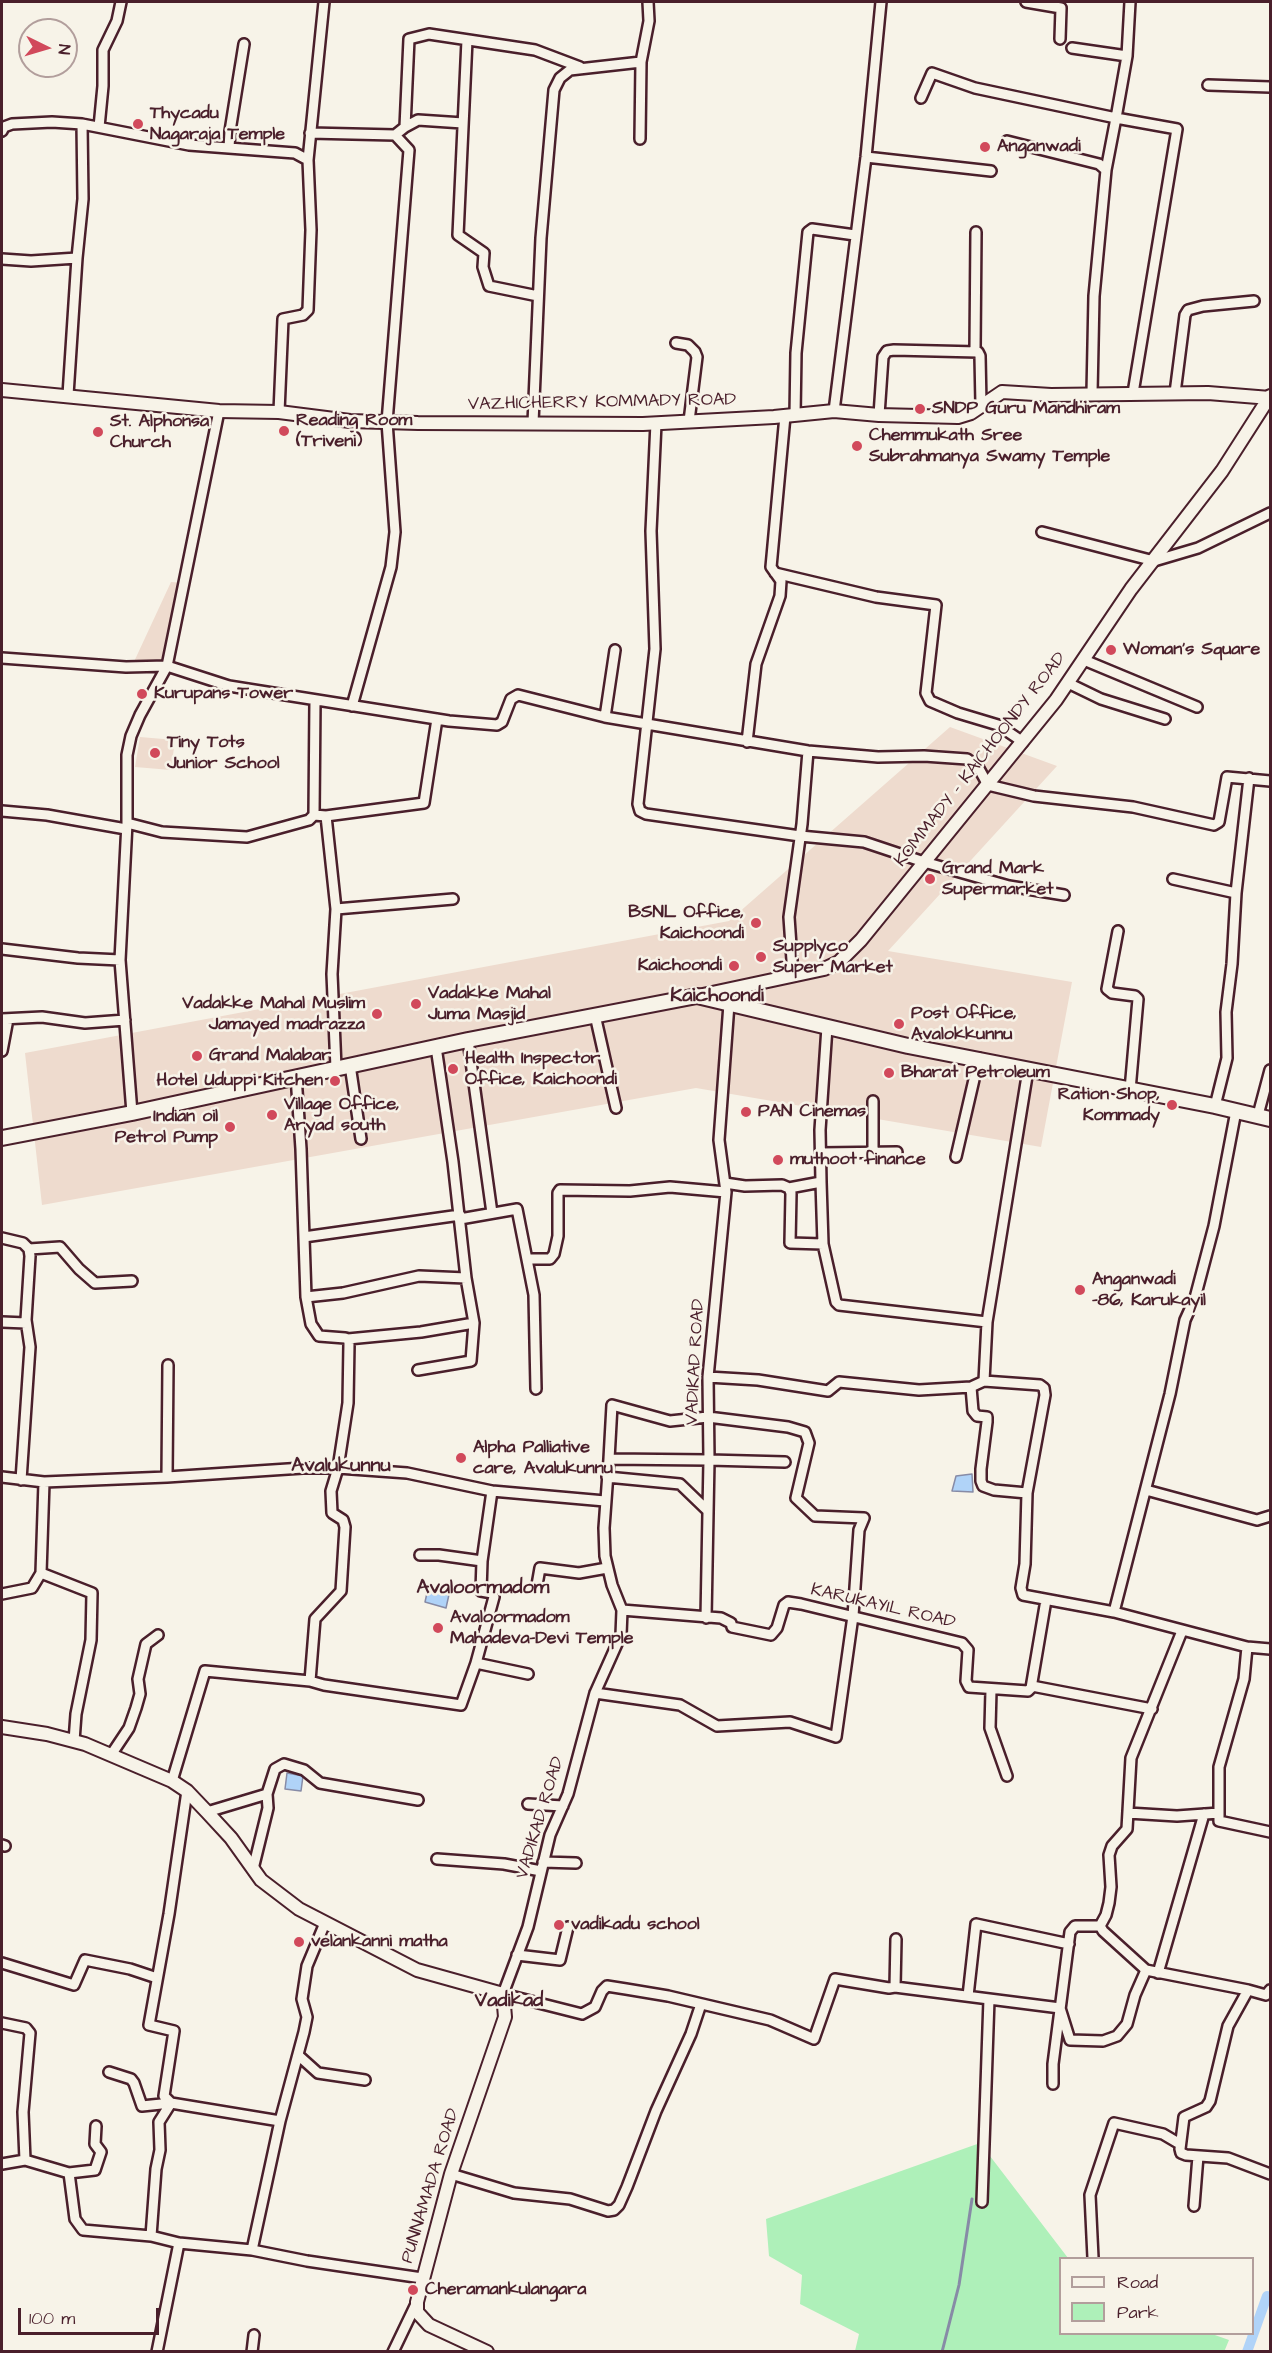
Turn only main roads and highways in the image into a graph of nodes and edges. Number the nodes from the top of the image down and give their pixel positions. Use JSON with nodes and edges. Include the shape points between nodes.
{"nodes":[{"id":1,"x":2,"y":390,"type":"edge"},
{"id":2,"x":1270,"y":397,"type":"edge"},
{"id":3,"x":697,"y":996,"type":"junction"},
{"id":4,"x":1264,"y":1117,"type":"edge"},
{"id":5,"x":2,"y":1138,"type":"edge"},
{"id":6,"x":2,"y":1727,"type":"edge"},
{"id":7,"x":487,"y":2352,"type":"edge"}],
"edges":[{"from":1,"to":2,"type":"main road","name":"VAZHICHERRY KOMMADY ROAD","via":[[350,421],[532,423],[657,423],[834,411],[958,417],[1002,392]]},
{"from":2,"to":3,"type":"main road","name":"KOMMADY - KAICHOONDY ROAD","via":[[1222,471],[1131,590],[1068,683],[874,926],[839,962],[824,969]]},
{"from":3,"to":4,"type":"main road","via":[[908,1046]]},
{"from":3,"to":5,"type":"main road"},
{"from":6,"to":7,"type":"main road","name":"PUNNAMADA ROAD","via":[[74,1741],[172,1781],[207,1812],[261,1880],[280,1897],[417,1970],[503,1994],[505,2017],[451,2174],[417,2302],[417,2312],[429,2325]]}]}
